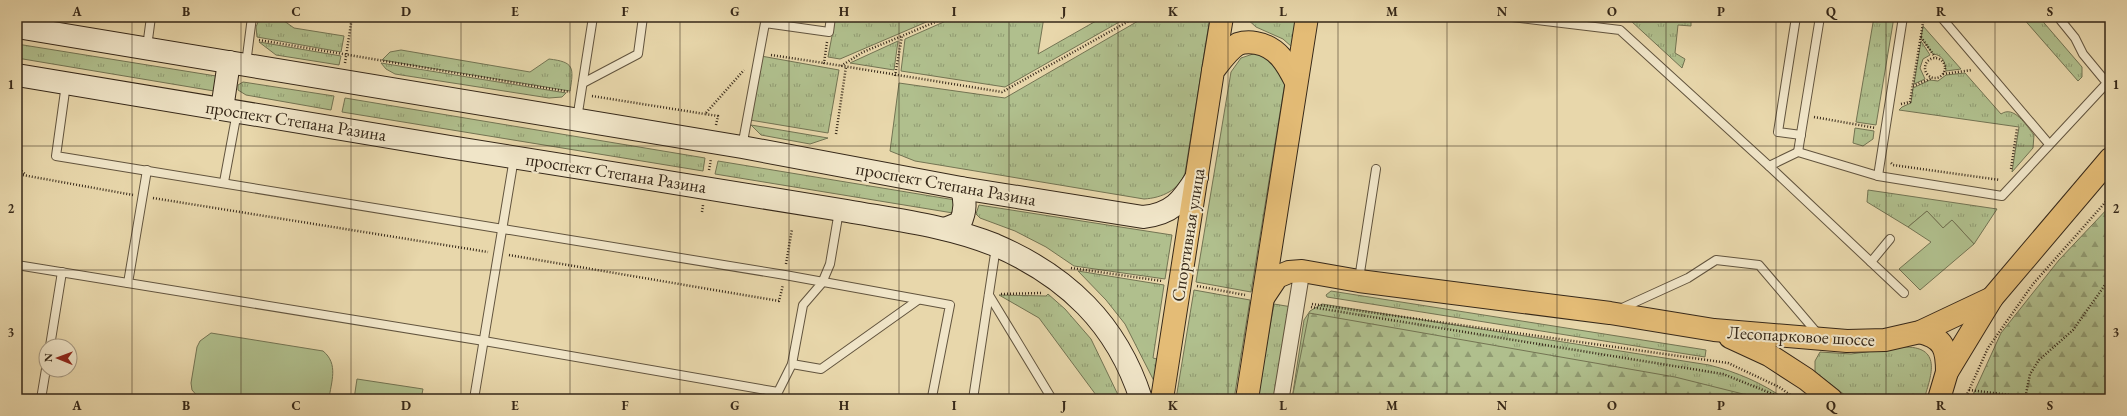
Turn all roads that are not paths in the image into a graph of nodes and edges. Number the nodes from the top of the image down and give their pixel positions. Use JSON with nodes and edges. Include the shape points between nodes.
{"nodes":[{"id":1,"x":151,"y":17,"type":"edge"},
{"id":2,"x":252,"y":17,"type":"edge"},
{"id":3,"x":593,"y":17,"type":"edge"},
{"id":4,"x":643,"y":17,"type":"edge"},
{"id":5,"x":831,"y":17,"type":"edge"},
{"id":6,"x":1222,"y":17,"type":"edge"},
{"id":7,"x":1307,"y":17,"type":"edge"},
{"id":8,"x":1512,"y":17,"type":"edge"},
{"id":9,"x":1796,"y":17,"type":"edge"},
{"id":10,"x":1820,"y":17,"type":"edge"},
{"id":11,"x":1903,"y":17,"type":"edge"},
{"id":12,"x":1941,"y":17,"type":"edge"},
{"id":13,"x":2058,"y":17,"type":"edge"},
{"id":14,"x":1530,"y":19,"type":"edge"},
{"id":15,"x":17,"y":27,"type":"edge"},
{"id":16,"x":147,"y":48,"type":"junction"},
{"id":17,"x":238,"y":63,"type":"junction"},
{"id":18,"x":1213,"y":71,"type":"junction"},
{"id":19,"x":17,"y":75,"type":"edge"},
{"id":20,"x":1296,"y":82,"type":"junction"},
{"id":21,"x":66,"y":83,"type":"junction"},
{"id":22,"x":583,"y":83,"type":"junction"},
{"id":23,"x":229,"y":110,"type":"junction"},
{"id":24,"x":577,"y":120,"type":"junction"},
{"id":25,"x":1801,"y":135,"type":"junction"},
{"id":26,"x":2049,"y":144,"type":"junction"},
{"id":27,"x":742,"y":147,"type":"junction"},
{"id":28,"x":1798,"y":152,"type":"junction"},
{"id":29,"x":514,"y":158,"type":"junction"},
{"id":30,"x":2110,"y":159,"type":"edge"},
{"id":31,"x":1769,"y":166,"type":"junction"},
{"id":32,"x":1376,"y":169,"type":"dead end"},
{"id":33,"x":147,"y":170,"type":"junction"},
{"id":34,"x":1878,"y":176,"type":"junction"},
{"id":35,"x":1197,"y":177,"type":"junction"},
{"id":36,"x":224,"y":182,"type":"junction"},
{"id":37,"x":961,"y":188,"type":"junction"},
{"id":38,"x":839,"y":210,"type":"junction"},
{"id":39,"x":502,"y":228,"type":"junction"},
{"id":40,"x":945,"y":228,"type":"junction"},
{"id":41,"x":1275,"y":228,"type":"junction"},
{"id":42,"x":1890,"y":239,"type":"dead end"},
{"id":43,"x":996,"y":246,"type":"junction"},
{"id":44,"x":1871,"y":262,"type":"junction"},
{"id":45,"x":17,"y":265,"type":"edge"},
{"id":46,"x":1302,"y":271,"type":"junction"},
{"id":47,"x":62,"y":272,"type":"junction"},
{"id":48,"x":1359,"y":280,"type":"junction"},
{"id":49,"x":128,"y":283,"type":"junction"},
{"id":50,"x":822,"y":283,"type":"junction"},
{"id":51,"x":1904,"y":293,"type":"dead end"},
{"id":52,"x":989,"y":295,"type":"junction"},
{"id":53,"x":1263,"y":298,"type":"junction"},
{"id":54,"x":1992,"y":298,"type":"junction"},
{"id":55,"x":918,"y":300,"type":"junction"},
{"id":56,"x":1610,"y":313,"type":"junction"},
{"id":57,"x":1714,"y":330,"type":"junction"},
{"id":58,"x":1920,"y":332,"type":"junction"},
{"id":59,"x":51,"y":338,"type":"edge"},
{"id":60,"x":1823,"y":340,"type":"junction"},
{"id":61,"x":484,"y":341,"type":"junction"},
{"id":62,"x":792,"y":364,"type":"junction"},
{"id":63,"x":1947,"y":372,"type":"junction"},
{"id":64,"x":44,"y":378,"type":"edge"},
{"id":65,"x":1806,"y":379,"type":"junction"},
{"id":66,"x":778,"y":396,"type":"edge"},
{"id":67,"x":41,"y":399,"type":"edge"},
{"id":68,"x":474,"y":399,"type":"edge"},
{"id":69,"x":930,"y":399,"type":"edge"},
{"id":70,"x":973,"y":399,"type":"edge"},
{"id":71,"x":1052,"y":399,"type":"edge"},
{"id":72,"x":1141,"y":399,"type":"edge"},
{"id":73,"x":1162,"y":399,"type":"edge"},
{"id":74,"x":1246,"y":399,"type":"edge"},
{"id":75,"x":1281,"y":399,"type":"edge"},
{"id":76,"x":1831,"y":399,"type":"edge"},
{"id":77,"x":1939,"y":399,"type":"edge"}],
"edges":[{"from":1,"to":16,"type":"lane"},
{"from":2,"to":17,"type":"lane","via":[[250,38]]},
{"from":3,"to":22,"type":"lane"},
{"from":4,"to":22,"type":"lane","via":[[638,54]]},
{"from":5,"to":27,"type":"lane","via":[[828,32],[765,23]]},
{"from":6,"to":18,"type":"main road","name":"Спортивная улица"},
{"from":7,"to":20,"type":"main road"},
{"from":8,"to":14,"type":"lane"},
{"from":9,"to":25,"type":"lane","via":[[1778,132]]},
{"from":10,"to":25,"type":"lane"},
{"from":11,"to":34,"type":"lane"},
{"from":12,"to":26,"type":"lane"},
{"from":13,"to":26,"type":"lane","via":[[2107,83]]},
{"from":14,"to":31,"type":"lane","via":[[1620,30]]},
{"from":15,"to":16,"type":"main road","name":"проспект Степана Разина"},
{"from":16,"to":17,"type":"main road","name":"проспект Степана Разина"},
{"from":17,"to":23,"type":"main road"},
{"from":17,"to":24,"type":"main road","name":"проспект Степана Разина"},
{"from":18,"to":20,"type":"main road","name":"Спортивная улица","via":[[1228,52],[1238,45],[1245,42],[1254,43],[1267,46],[1277,53]]},
{"from":18,"to":35,"type":"main road","name":"Спортивная улица"},
{"from":19,"to":21,"type":"main road","name":"проспект Степана Разина"},
{"from":20,"to":41,"type":"main road"},
{"from":21,"to":23,"type":"main road","name":"проспект Степана Разина"},
{"from":21,"to":33,"type":"lane","via":[[56,156]]},
{"from":22,"to":24,"type":"lane"},
{"from":23,"to":29,"type":"main road","name":"проспект Степана Разина"},
{"from":23,"to":36,"type":"lane"},
{"from":24,"to":27,"type":"main road","name":"проспект Степана Разина"},
{"from":25,"to":28,"type":"lane"},
{"from":26,"to":34,"type":"lane","via":[[2002,196]]},
{"from":27,"to":37,"type":"main road","name":"проспект Степана Разина"},
{"from":28,"to":31,"type":"lane"},
{"from":28,"to":34,"type":"lane"},
{"from":29,"to":38,"type":"main road","name":"проспект Степана Разина"},
{"from":29,"to":39,"type":"lane"},
{"from":30,"to":54,"type":"main road","name":"Лесопарковое шоссе"},
{"from":31,"to":44,"type":"lane"},
{"from":32,"to":48,"type":"lane"},
{"from":33,"to":36,"type":"lane"},
{"from":33,"to":49,"type":"lane"},
{"from":35,"to":37,"type":"main road","name":"проспект Степана Разина","via":[[1184,198],[1174,207],[1158,215],[1142,217]]},
{"from":35,"to":73,"type":"main road","name":"Спортивная улица"},
{"from":36,"to":39,"type":"lane"},
{"from":37,"to":40,"type":"main road","via":[[965,196],[965,213],[960,223]]},
{"from":38,"to":40,"type":"main road","name":"проспект Степана Разина"},
{"from":38,"to":50,"type":"lane","via":[[830,264]]},
{"from":39,"to":50,"type":"lane"},
{"from":39,"to":61,"type":"lane"},
{"from":40,"to":43,"type":"main road","name":"проспект Степана Разина"},
{"from":41,"to":46,"type":"main road","via":[[1282,254]]},
{"from":41,"to":53,"type":"main road"},
{"from":42,"to":44,"type":"lane"},
{"from":43,"to":52,"type":"lane"},
{"from":43,"to":72,"type":"main road","name":"проспект Степана Разина","via":[[1059,280],[1080,298],[1101,322],[1119,350],[1134,378]]},
{"from":44,"to":51,"type":"lane"},
{"from":45,"to":47,"type":"lane"},
{"from":46,"to":48,"type":"main road"},
{"from":46,"to":53,"type":"main road","via":[[1289,272],[1277,277]]},
{"from":46,"to":75,"type":"street"},
{"from":47,"to":49,"type":"lane"},
{"from":47,"to":59,"type":"lane"},
{"from":48,"to":56,"type":"main road"},
{"from":49,"to":61,"type":"lane"},
{"from":50,"to":55,"type":"lane"},
{"from":50,"to":62,"type":"lane","via":[[803,305]]},
{"from":52,"to":70,"type":"lane"},
{"from":52,"to":71,"type":"lane"},
{"from":53,"to":74,"type":"main road"},
{"from":54,"to":58,"type":"main road","name":"Лесопарковое шоссе"},
{"from":54,"to":63,"type":"main road","name":"Лесопарковое шоссе"},
{"from":55,"to":62,"type":"lane","via":[[821,369]]},
{"from":55,"to":69,"type":"lane","via":[[950,305]]},
{"from":56,"to":57,"type":"main road"},
{"from":56,"to":60,"type":"lane","via":[[1688,278],[1716,260],[1759,265]]},
{"from":57,"to":60,"type":"main road","name":"Лесопарковое шоссе"},
{"from":57,"to":65,"type":"main road","name":"Лесопарковое шоссе","via":[[1769,355]]},
{"from":58,"to":60,"type":"main road","name":"Лесопарковое шоссе","via":[[1884,340]]},
{"from":58,"to":63,"type":"main road","via":[[1938,339],[1944,347]]},
{"from":60,"to":65,"type":"main road","via":[[1806,348],[1802,370]]},
{"from":61,"to":66,"type":"lane"},
{"from":61,"to":68,"type":"lane"},
{"from":62,"to":66,"type":"lane"},
{"from":63,"to":77,"type":"main road","name":"Лесопарковое шоссе"},
{"from":64,"to":67,"type":"lane"},
{"from":65,"to":76,"type":"main road","name":"Лесопарковое шоссе"}]}
